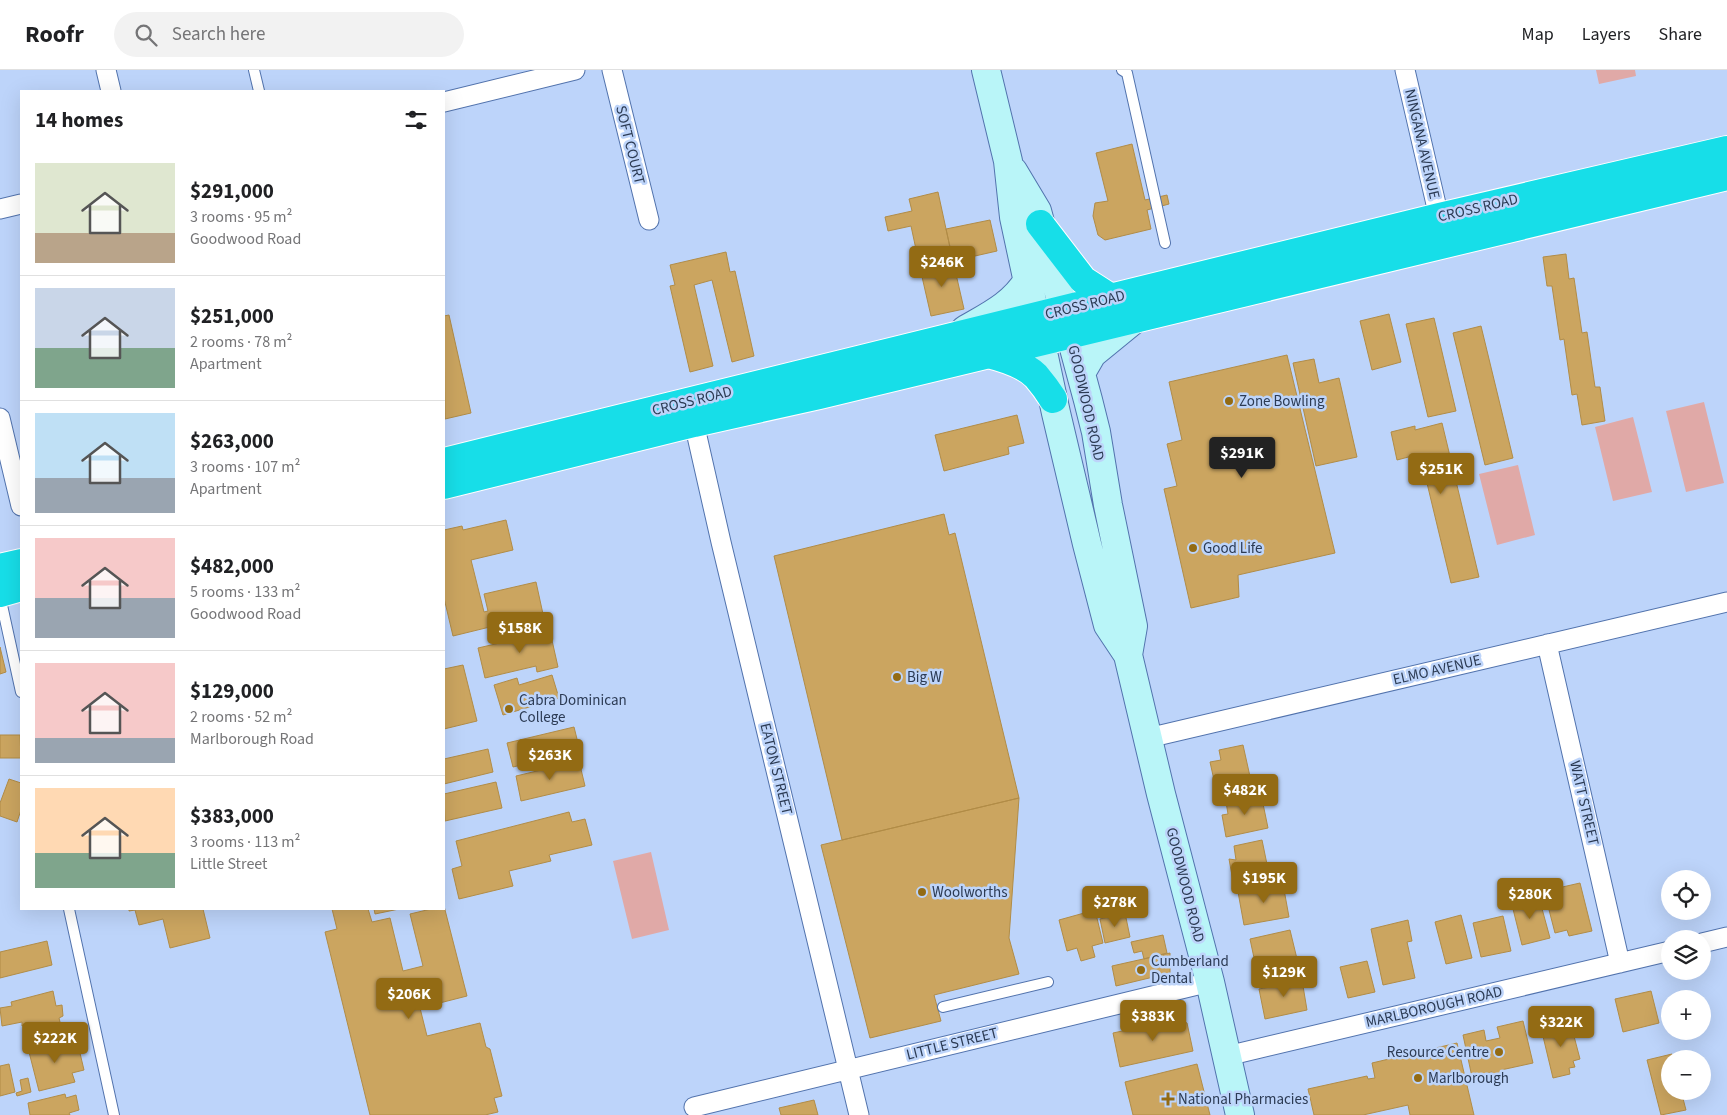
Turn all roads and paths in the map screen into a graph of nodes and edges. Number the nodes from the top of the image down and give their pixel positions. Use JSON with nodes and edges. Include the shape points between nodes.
{"nodes":[{"id":1,"x":106,"y":70,"type":"edge"},
{"id":2,"x":254,"y":70,"type":"edge"},
{"id":3,"x":575,"y":70,"type":"edge"},
{"id":4,"x":612,"y":70,"type":"edge"},
{"id":5,"x":986,"y":70,"type":"edge"},
{"id":6,"x":1122,"y":70,"type":"edge"},
{"id":7,"x":1404,"y":70,"type":"edge"},
{"id":8,"x":111,"y":90,"type":"edge"},
{"id":9,"x":259,"y":90,"type":"edge"},
{"id":10,"x":445,"y":102,"type":"edge"},
{"id":11,"x":1727,"y":150,"type":"edge"},
{"id":12,"x":1008,"y":161,"type":"junction"},
{"id":13,"x":1727,"y":176,"type":"edge"},
{"id":14,"x":20,"y":204,"type":"edge"},
{"id":15,"x":0,"y":209,"type":"edge"},
{"id":16,"x":649,"y":220,"type":"dead end"},
{"id":17,"x":1040,"y":224,"type":"junction"},
{"id":18,"x":1442,"y":230,"type":"junction"},
{"id":19,"x":1165,"y":243,"type":"dead end"},
{"id":20,"x":1028,"y":280,"type":"junction"},
{"id":21,"x":1111,"y":298,"type":"junction"},
{"id":22,"x":1136,"y":318,"type":"junction"},
{"id":23,"x":1067,"y":322,"type":"junction"},
{"id":24,"x":1039,"y":329,"type":"junction"},
{"id":25,"x":951,"y":338,"type":"junction"},
{"id":26,"x":988,"y":354,"type":"junction"},
{"id":27,"x":1081,"y":373,"type":"junction"},
{"id":28,"x":1053,"y":399,"type":"junction"},
{"id":29,"x":691,"y":413,"type":"junction"},
{"id":30,"x":0,"y":418,"type":"edge"},
{"id":31,"x":445,"y":462,"type":"edge"},
{"id":32,"x":445,"y":485,"type":"edge"},
{"id":33,"x":20,"y":502,"type":"edge"},
{"id":34,"x":20,"y":563,"type":"edge"},
{"id":35,"x":0,"y":568,"type":"edge"},
{"id":36,"x":20,"y":587,"type":"edge"},
{"id":37,"x":0,"y":594,"type":"edge"},
{"id":38,"x":1727,"y":602,"type":"edge"},
{"id":39,"x":1547,"y":644,"type":"junction"},
{"id":40,"x":1128,"y":655,"type":"junction"},
{"id":41,"x":20,"y":687,"type":"edge"},
{"id":42,"x":1148,"y":738,"type":"junction"},
{"id":43,"x":69,"y":910,"type":"edge"},
{"id":44,"x":1727,"y":937,"type":"edge"},
{"id":45,"x":1711,"y":941,"type":"edge"},
{"id":46,"x":1661,"y":953,"type":"edge"},
{"id":47,"x":1620,"y":963,"type":"junction"},
{"id":48,"x":1048,"y":982,"type":"dead end"},
{"id":49,"x":1210,"y":982,"type":"junction"},
{"id":50,"x":944,"y":1007,"type":"dead end"},
{"id":51,"x":1227,"y":1056,"type":"junction"},
{"id":52,"x":848,"y":1069,"type":"junction"},
{"id":53,"x":689,"y":1111,"type":"edge"},
{"id":54,"x":114,"y":1115,"type":"edge"},
{"id":55,"x":859,"y":1115,"type":"edge"},
{"id":56,"x":1240,"y":1115,"type":"edge"}],
"edges":[{"from":1,"to":8,"type":"street"},
{"from":2,"to":9,"type":"lane"},
{"from":3,"to":10,"type":"street"},
{"from":4,"to":16,"type":"street","name":"SOFT COURT"},
{"from":5,"to":12,"type":"main road","name":"GOODWOOD ROAD"},
{"from":6,"to":19,"type":"lane","via":[[1126,72]]},
{"from":7,"to":18,"type":"street","name":"NINGANA AVENUE"},
{"from":11,"to":18,"type":"highway","name":"CROSS ROAD"},
{"from":12,"to":17,"type":"main road","name":"GOODWOOD ROAD","via":[[1037,211]]},
{"from":12,"to":20,"type":"main road","name":"GOODWOOD ROAD","via":[[1014,217]]},
{"from":13,"to":18,"type":"highway","name":"CROSS ROAD"},
{"from":14,"to":15,"type":"street"},
{"from":17,"to":21,"type":"highway","via":[[1083,280]]},
{"from":17,"to":23,"type":"main road","name":"GOODWOOD ROAD"},
{"from":18,"to":21,"type":"highway","name":"CROSS ROAD"},
{"from":18,"to":22,"type":"highway","name":"CROSS ROAD"},
{"from":20,"to":24,"type":"main road","name":"GOODWOOD ROAD"},
{"from":20,"to":25,"type":"main road","via":[[1018,294],[997,312]]},
{"from":21,"to":23,"type":"highway","name":"CROSS ROAD"},
{"from":22,"to":23,"type":"highway","name":"CROSS ROAD"},
{"from":22,"to":27,"type":"main road","via":[[1092,354]]},
{"from":23,"to":24,"type":"highway","name":"CROSS ROAD"},
{"from":23,"to":27,"type":"main road","name":"GOODWOOD ROAD"},
{"from":24,"to":25,"type":"highway","name":"CROSS ROAD"},
{"from":24,"to":26,"type":"highway","name":"CROSS ROAD"},
{"from":24,"to":28,"type":"main road","name":"GOODWOOD ROAD"},
{"from":25,"to":29,"type":"highway","name":"CROSS ROAD"},
{"from":26,"to":28,"type":"highway","via":[[1030,372]]},
{"from":26,"to":29,"type":"highway","name":"CROSS ROAD","via":[[819,395]]},
{"from":27,"to":40,"type":"main road","name":"GOODWOOD ROAD","via":[[1096,432],[1130,608],[1133,626]]},
{"from":28,"to":40,"type":"main road","name":"GOODWOOD ROAD","via":[[1108,626]]},
{"from":29,"to":31,"type":"highway","name":"CROSS ROAD"},
{"from":29,"to":32,"type":"highway","name":"CROSS ROAD"},
{"from":29,"to":52,"type":"street","name":"EATON STREET"},
{"from":30,"to":33,"type":"street"},
{"from":34,"to":35,"type":"highway"},
{"from":36,"to":37,"type":"highway"},
{"from":37,"to":41,"type":"lane"},
{"from":38,"to":39,"type":"street","name":"ELMO AVENUE"},
{"from":39,"to":42,"type":"street","name":"ELMO AVENUE"},
{"from":39,"to":47,"type":"street","name":"WATT STREET"},
{"from":40,"to":42,"type":"main road","name":"GOODWOOD ROAD"},
{"from":42,"to":49,"type":"main road","name":"GOODWOOD ROAD"},
{"from":43,"to":54,"type":"lane"},
{"from":44,"to":45,"type":"street"},
{"from":46,"to":47,"type":"street","name":"MARLBOROUGH ROAD"},
{"from":47,"to":51,"type":"street","name":"MARLBOROUGH ROAD"},
{"from":48,"to":50,"type":"lane"},
{"from":49,"to":51,"type":"main road","name":"GOODWOOD ROAD"},
{"from":49,"to":52,"type":"street","name":"LITTLE STREET"},
{"from":51,"to":56,"type":"main road","name":"GOODWOOD ROAD"},
{"from":52,"to":53,"type":"street","name":"LITTLE STREET"},
{"from":52,"to":55,"type":"street","name":"EATON STREET"}]}
